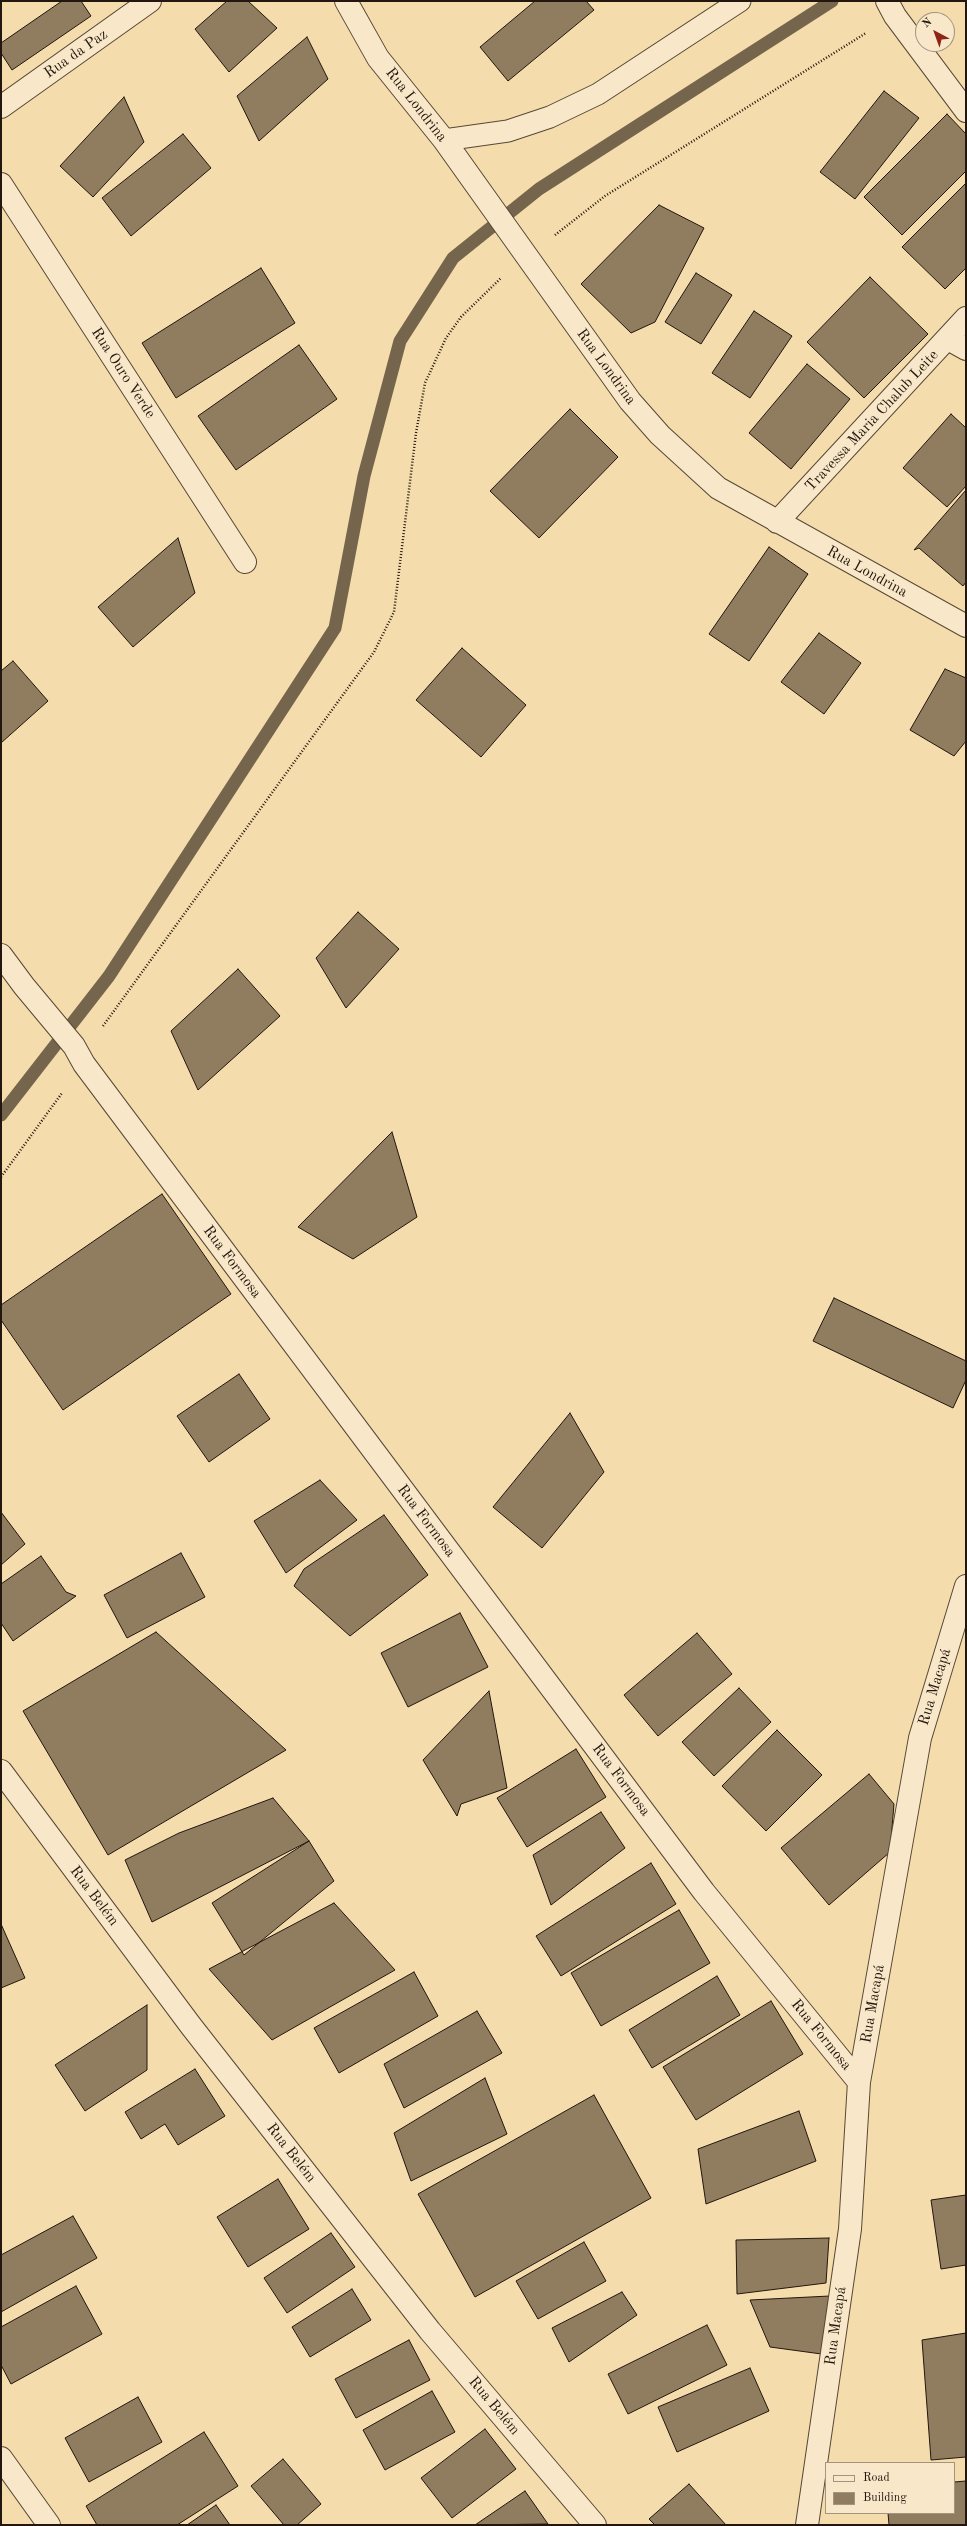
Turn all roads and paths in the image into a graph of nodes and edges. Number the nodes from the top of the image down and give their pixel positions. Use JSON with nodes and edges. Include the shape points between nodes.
{"nodes":[{"id":1,"x":150,"y":1,"type":"edge"},
{"id":2,"x":346,"y":1,"type":"edge"},
{"id":3,"x":740,"y":1,"type":"edge"},
{"id":4,"x":890,"y":7,"type":"edge"},
{"id":5,"x":1,"y":107,"type":"edge"},
{"id":6,"x":966,"y":111,"type":"edge"},
{"id":7,"x":444,"y":140,"type":"junction"},
{"id":8,"x":1,"y":184,"type":"edge"},
{"id":9,"x":526,"y":257,"type":"junction"},
{"id":10,"x":966,"y":318,"type":"edge"},
{"id":11,"x":957,"y":344,"type":"edge"},
{"id":12,"x":777,"y":522,"type":"junction"},
{"id":13,"x":245,"y":562,"type":"dead end"},
{"id":14,"x":966,"y":626,"type":"edge"},
{"id":15,"x":1,"y":955,"type":"edge"},
{"id":16,"x":79,"y":1055,"type":"junction"},
{"id":17,"x":1,"y":1177,"type":"edge"},
{"id":18,"x":966,"y":1586,"type":"edge"},
{"id":19,"x":1,"y":1771,"type":"edge"},
{"id":20,"x":859,"y":2082,"type":"junction"},
{"id":21,"x":1,"y":2458,"type":"edge"},
{"id":22,"x":49,"y":2525,"type":"edge"},
{"id":23,"x":595,"y":2525,"type":"edge"},
{"id":24,"x":807,"y":2525,"type":"edge"}],
"edges":[{"from":1,"to":5,"type":"street","name":"Rua da Paz"},
{"from":2,"to":7,"type":"street","name":"Rua Londrina","via":[[378,58]]},
{"from":3,"to":7,"type":"lane","via":[[598,94],[550,117],[508,131]]},
{"from":4,"to":6,"type":"street"},
{"from":4,"to":9,"type":"path","via":[[605,196]]},
{"from":7,"to":9,"type":"street","name":"Rua Londrina"},
{"from":8,"to":13,"type":"street","name":"Rua Ouro Verde"},
{"from":9,"to":12,"type":"street","name":"Rua Londrina","via":[[630,401],[660,435],[718,488]]},
{"from":9,"to":16,"type":"path","via":[[485,291],[461,317],[446,338],[425,383],[416,433],[394,612],[374,652]]},
{"from":10,"to":11,"type":"street","name":"Travessa Maria Chalub Leite"},
{"from":11,"to":12,"type":"street","name":"Travessa Maria Chalub Leite"},
{"from":12,"to":14,"type":"street","name":"Rua Londrina"},
{"from":15,"to":16,"type":"street","name":"Rua Formosa"},
{"from":16,"to":17,"type":"path"},
{"from":16,"to":20,"type":"street","name":"Rua Formosa","via":[[704,1892]]},
{"from":18,"to":20,"type":"street","name":"Rua Macapá","via":[[920,1738]]},
{"from":19,"to":23,"type":"street","name":"Rua Belém","via":[[196,2033],[420,2319]]},
{"from":20,"to":24,"type":"street","name":"Rua Macapá","via":[[850,2229]]},
{"from":21,"to":22,"type":"street"}]}
